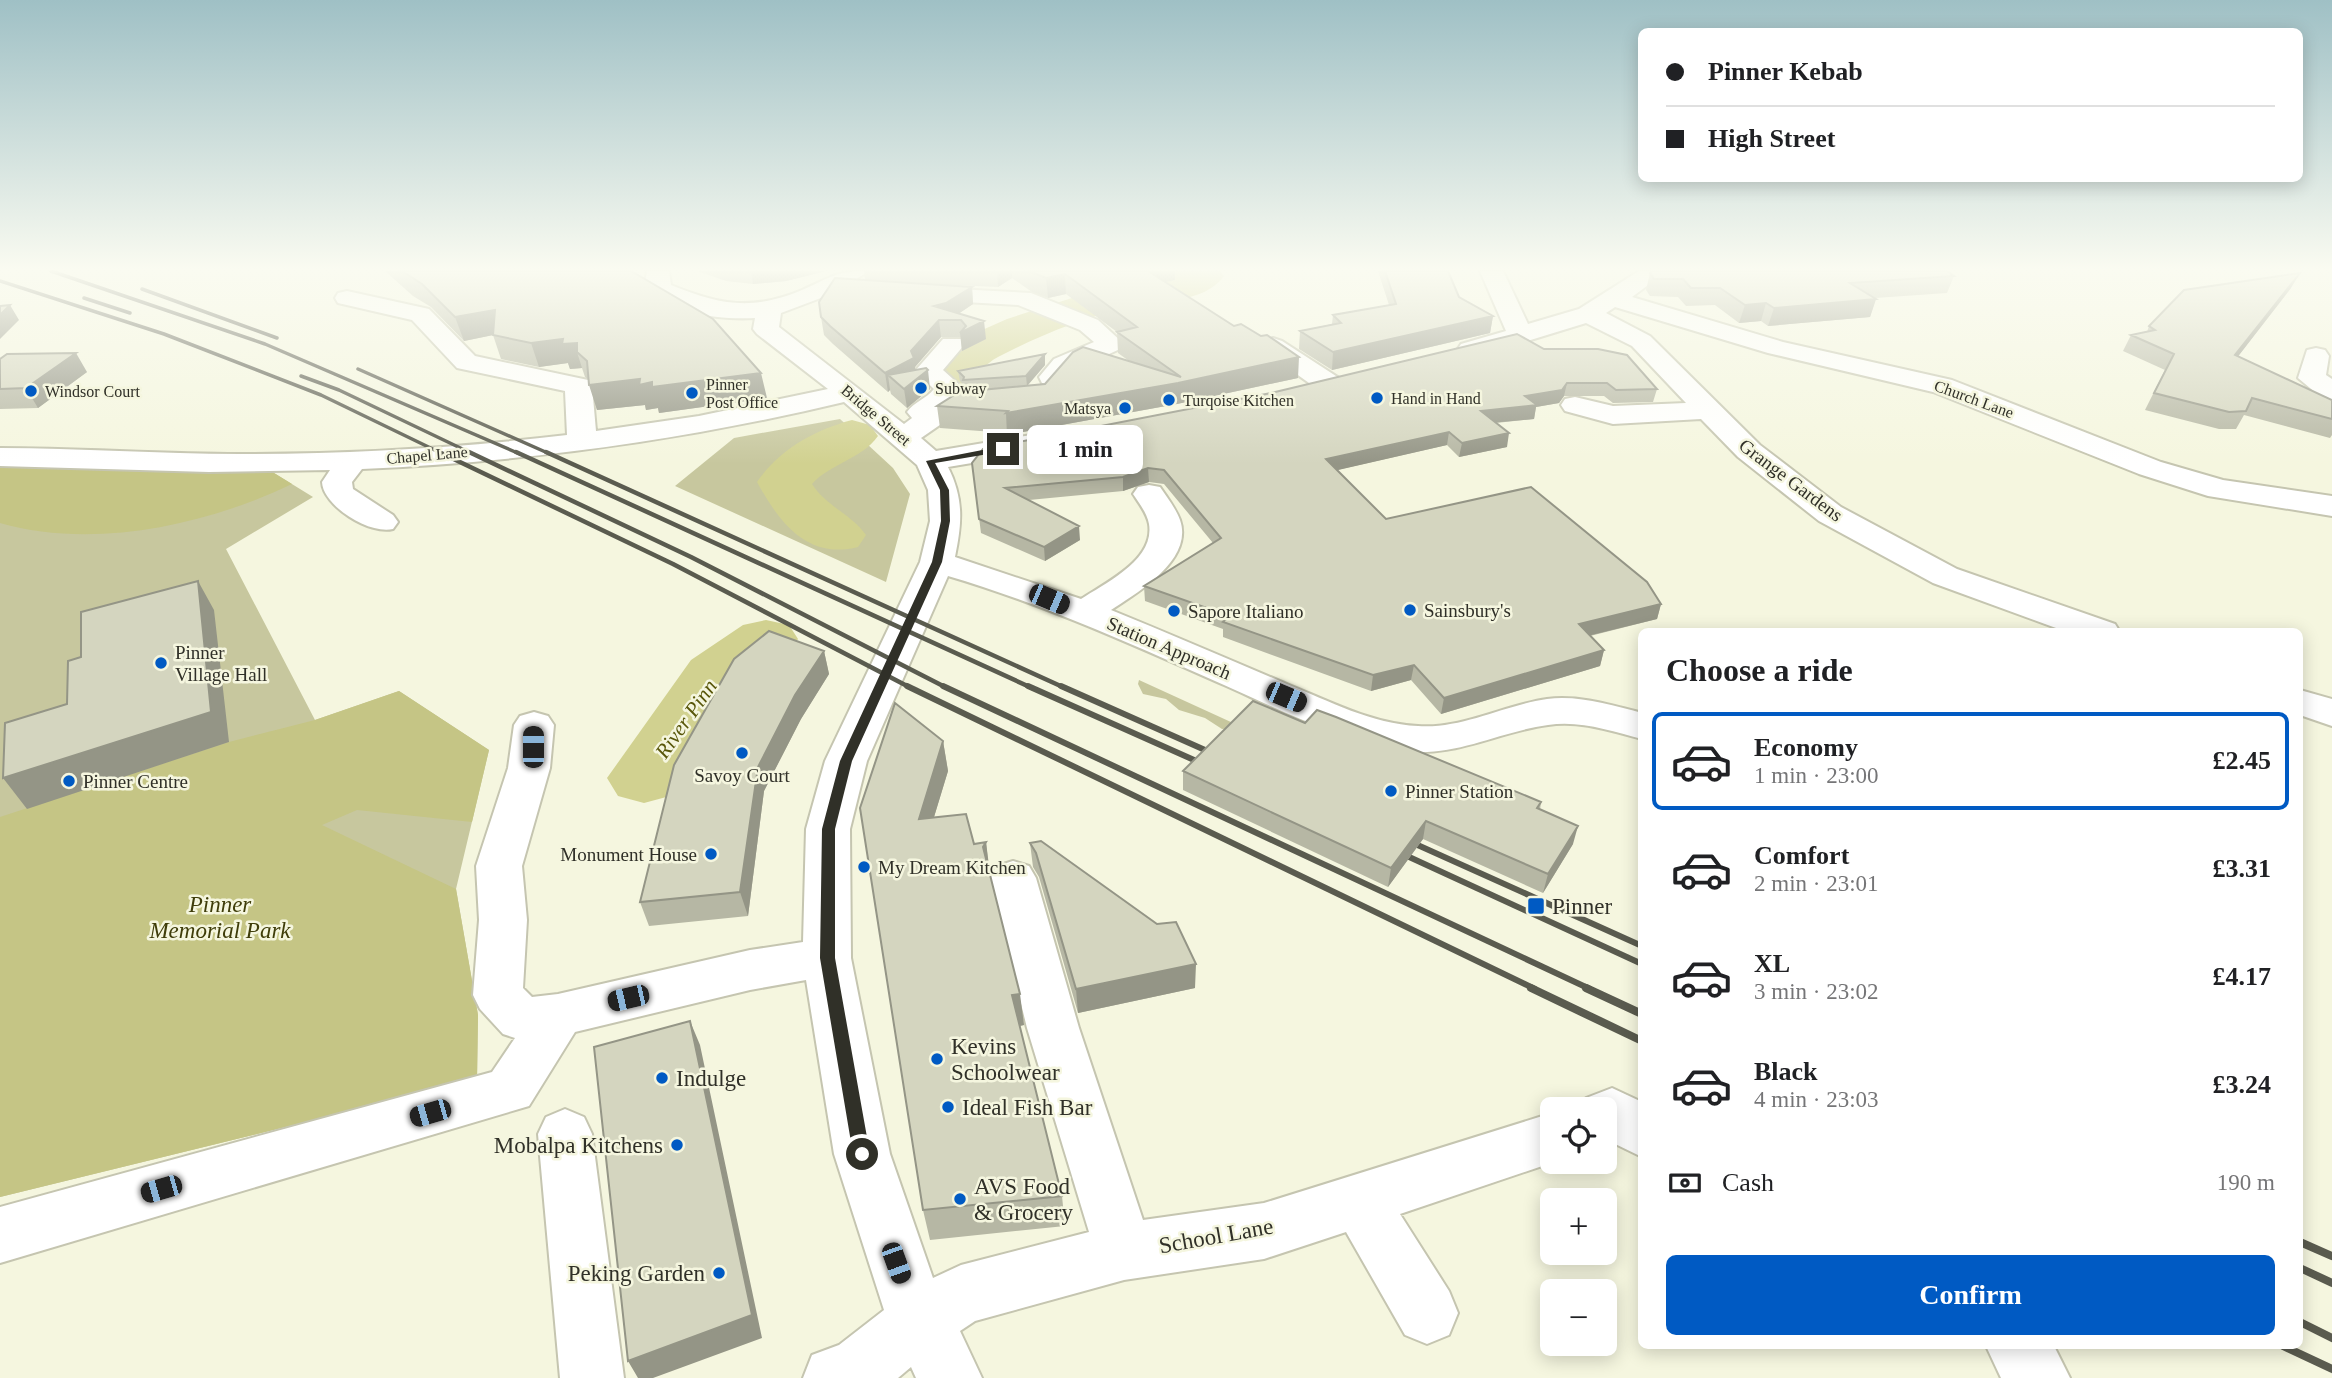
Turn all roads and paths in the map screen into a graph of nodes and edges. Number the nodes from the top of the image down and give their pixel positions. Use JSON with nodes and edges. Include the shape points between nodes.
{"nodes":[{"id":1,"x":440,"y":335,"type":"edge"},
{"id":2,"x":773,"y":335,"type":"edge"},
{"id":3,"x":1101,"y":335,"type":"edge"},
{"id":4,"x":1634,"y":335,"type":"edge"},
{"id":5,"x":1724,"y":335,"type":"edge"},
{"id":6,"x":1521,"y":336,"type":"edge"},
{"id":7,"x":952,"y":345,"type":"edge"},
{"id":8,"x":1273,"y":346,"type":"edge"},
{"id":9,"x":2316,"y":356,"type":"dead end"},
{"id":10,"x":1442,"y":357,"type":"edge"},
{"id":11,"x":1294,"y":391,"type":"edge"},
{"id":12,"x":849,"y":392,"type":"junction"},
{"id":13,"x":2332,"y":392,"type":"edge"},
{"id":14,"x":1035,"y":397,"type":"edge"},
{"id":15,"x":1008,"y":399,"type":"edge"},
{"id":16,"x":1575,"y":405,"type":"dead end"},
{"id":17,"x":1706,"y":410,"type":"junction"},
{"id":18,"x":897,"y":433,"type":"junction"},
{"id":19,"x":1056,"y":439,"type":"edge"},
{"id":20,"x":582,"y":440,"type":"junction"},
{"id":21,"x":0,"y":457,"type":"edge"},
{"id":22,"x":353,"y":460,"type":"junction"},
{"id":23,"x":930,"y":461,"type":"junction"},
{"id":24,"x":1149,"y":494,"type":"dead end"},
{"id":25,"x":2332,"y":506,"type":"edge"},
{"id":26,"x":382,"y":522,"type":"dead end"},
{"id":27,"x":937,"y":562,"type":"junction"},
{"id":28,"x":1083,"y":613,"type":"junction"},
{"id":29,"x":2091,"y":628,"type":"edge"},
{"id":30,"x":2303,"y":703,"type":"edge"},
{"id":31,"x":2332,"y":713,"type":"edge"},
{"id":32,"x":534,"y":725,"type":"dead end"},
{"id":33,"x":1638,"y":725,"type":"edge"},
{"id":34,"x":1013,"y":878,"type":"dead end"},
{"id":35,"x":827,"y":958,"type":"junction"},
{"id":36,"x":558,"y":1015,"type":"junction"},
{"id":37,"x":1617,"y":1116,"type":"edge"},
{"id":38,"x":1638,"y":1130,"type":"edge"},
{"id":39,"x":565,"y":1134,"type":"dead end"},
{"id":40,"x":1540,"y":1142,"type":"edge"},
{"id":41,"x":1359,"y":1200,"type":"junction"},
{"id":42,"x":0,"y":1235,"type":"edge"},
{"id":43,"x":1124,"y":1251,"type":"junction"},
{"id":44,"x":1427,"y":1313,"type":"dead end"},
{"id":45,"x":921,"y":1320,"type":"junction"},
{"id":46,"x":2019,"y":1349,"type":"edge"},
{"id":47,"x":592,"y":1378,"type":"edge"},
{"id":48,"x":835,"y":1378,"type":"edge"},
{"id":49,"x":950,"y":1378,"type":"edge"},
{"id":50,"x":2038,"y":1378,"type":"edge"}],
"edges":[{"from":1,"to":20,"type":"street","via":[[466,362],[588,380]]},
{"from":2,"to":12,"type":"street","name":"Bridge Street"},
{"from":3,"to":14,"type":"street","via":[[1111,344],[1063,365]]},
{"from":4,"to":17,"type":"street","name":"Grange Gardens"},
{"from":5,"to":25,"type":"street","name":"Church Lane","via":[[1942,386],[2150,468],[2219,489]]},
{"from":6,"to":10,"type":"street"},
{"from":7,"to":18,"type":"street","via":[[928,371],[949,388]]},
{"from":8,"to":11,"type":"street","via":[[1341,381]]},
{"from":9,"to":13,"type":"street","via":[[2312,378]]},
{"from":12,"to":18,"type":"street","name":"Bridge Street"},
{"from":12,"to":20,"type":"street","name":"Chapel Lane","via":[[737,417]]},
{"from":15,"to":18,"type":"street","via":[[953,402]]},
{"from":16,"to":17,"type":"street","via":[[1613,415]]},
{"from":17,"to":29,"type":"street","name":"Grange Gardens","via":[[1749,451],[1830,514],[1945,576]]},
{"from":18,"to":23,"type":"street","name":"Bridge Street"},
{"from":19,"to":23,"type":"street"},
{"from":20,"to":22,"type":"street","name":"Chapel Lane"},
{"from":21,"to":22,"type":"street","name":"Chapel Lane","via":[[236,463]]},
{"from":22,"to":26,"type":"street","via":[[337,482],[338,493]]},
{"from":23,"to":27,"type":"street","via":[[944,490],[946,521]]},
{"from":24,"to":28,"type":"street","via":[[1166,524],[1165,547],[1153,563]]},
{"from":27,"to":28,"type":"street","name":"Station Approach","via":[[1009,582]]},
{"from":27,"to":35,"type":"street","via":[[846,761],[828,829]]},
{"from":28,"to":33,"type":"street","name":"Station Approach","via":[[1337,718],[1399,738],[1467,736],[1549,712],[1583,711]]},
{"from":30,"to":31,"type":"street"},
{"from":32,"to":36,"type":"street","via":[[529,768],[499,866],[503,920],[498,995],[521,1018]]},
{"from":34,"to":43,"type":"street","via":[[1053,1028]]},
{"from":35,"to":36,"type":"street","via":[[750,970]]},
{"from":35,"to":45,"type":"street","via":[[862,1154],[896,1263]]},
{"from":36,"to":42,"type":"street","via":[[510,1090]]},
{"from":37,"to":38,"type":"street"},
{"from":39,"to":47,"type":"street"},
{"from":40,"to":41,"type":"street","name":"School Lane"},
{"from":41,"to":43,"type":"street","name":"School Lane","via":[[1264,1231]]},
{"from":41,"to":44,"type":"street"},
{"from":43,"to":45,"type":"street","name":"School Lane","via":[[961,1296]]},
{"from":45,"to":48,"type":"street","name":"School Lane","via":[[860,1368]]},
{"from":45,"to":49,"type":"street"},
{"from":46,"to":50,"type":"street"}]}
